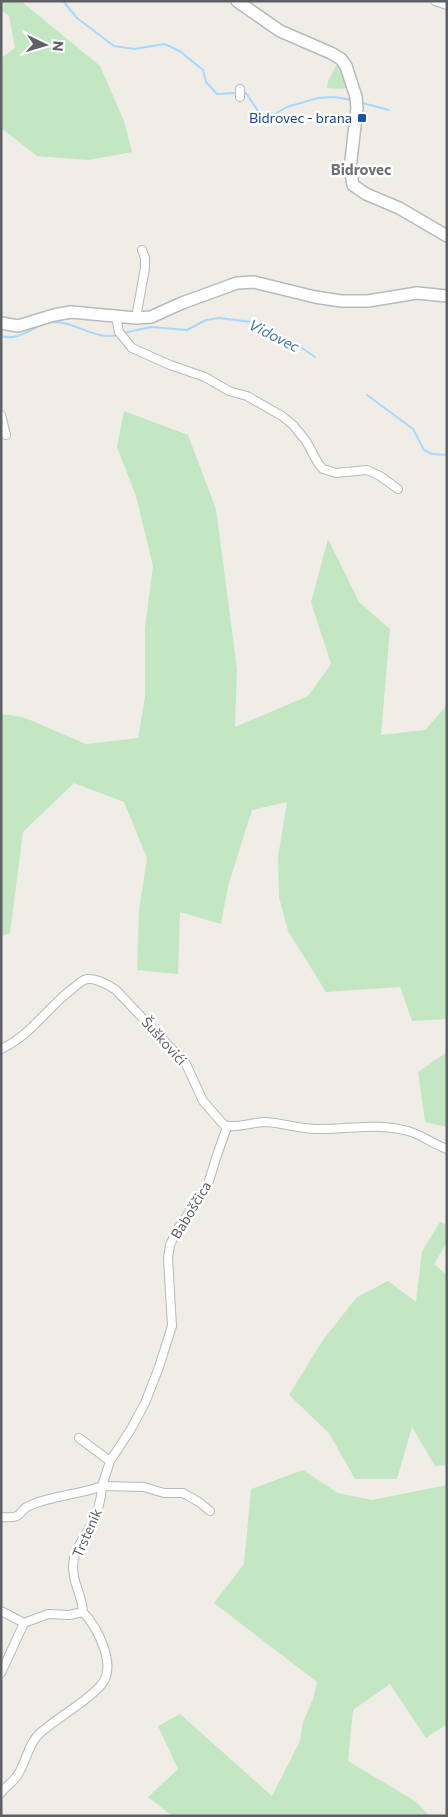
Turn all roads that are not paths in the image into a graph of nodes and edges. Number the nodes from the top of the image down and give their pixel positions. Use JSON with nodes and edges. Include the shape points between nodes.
{"nodes":[{"id":1,"x":238,"y":1,"type":"edge"},
{"id":2,"x":435,"y":1,"type":"edge"},
{"id":3,"x":447,"y":5,"type":"edge"},
{"id":4,"x":447,"y":236,"type":"edge"},
{"id":5,"x":142,"y":250,"type":"dead end"},
{"id":6,"x":447,"y":296,"type":"edge"},
{"id":7,"x":116,"y":317,"type":"junction"},
{"id":8,"x":136,"y":318,"type":"junction"},
{"id":9,"x":1,"y":323,"type":"edge"},
{"id":10,"x":1,"y":415,"type":"edge"},
{"id":11,"x":6,"y":435,"type":"dead end"},
{"id":12,"x":398,"y":489,"type":"dead end"},
{"id":13,"x":1,"y":1049,"type":"edge"},
{"id":14,"x":227,"y":1126,"type":"junction"},
{"id":15,"x":447,"y":1148,"type":"edge"},
{"id":16,"x":172,"y":1326,"type":"joint"},
{"id":17,"x":79,"y":1438,"type":"dead end"},
{"id":18,"x":110,"y":1461,"type":"junction"},
{"id":19,"x":102,"y":1486,"type":"junction"},
{"id":20,"x":210,"y":1511,"type":"dead end"},
{"id":21,"x":1,"y":1517,"type":"edge"},
{"id":22,"x":1,"y":1611,"type":"edge"},
{"id":23,"x":83,"y":1612,"type":"junction"},
{"id":24,"x":24,"y":1623,"type":"junction"},
{"id":25,"x":1,"y":1673,"type":"edge"},
{"id":26,"x":1,"y":1792,"type":"edge"}],
"edges":[{"from":1,"to":4,"type":"street","via":[[280,31],[341,59],[350,75],[356,102],[350,169],[353,185]]},
{"from":2,"to":3,"type":"street"},
{"from":5,"to":8,"type":"street","via":[[145,268]]},
{"from":6,"to":8,"type":"street","via":[[417,294],[341,301],[254,282],[237,283],[151,316]]},
{"from":7,"to":8,"type":"street"},
{"from":7,"to":9,"type":"street","via":[[71,312],[18,326]]},
{"from":7,"to":12,"type":"street","via":[[120,334],[132,348],[205,377],[228,391],[247,396],[282,416],[306,441],[323,469],[336,473],[367,470]]},
{"from":10,"to":11,"type":"street"},
{"from":13,"to":14,"type":"street","name":"Šuškovići","via":[[37,1024],[64,995],[84,980],[106,984],[116,990],[186,1064],[203,1101]]},
{"from":14,"to":15,"type":"street","via":[[266,1122],[314,1129],[385,1127],[423,1136]]},
{"from":14,"to":16,"type":"street","name":"Baboščica","via":[[208,1184],[170,1245]]},
{"from":16,"to":18,"type":"street","name":"Trstenik","via":[[144,1403]]},
{"from":17,"to":18,"type":"street"},
{"from":18,"to":19,"type":"street","name":"Trstenik"},
{"from":19,"to":20,"type":"street","name":"Trstenik","via":[[144,1487],[164,1493],[184,1493]]},
{"from":19,"to":21,"type":"street","name":"Trstenik","via":[[32,1504],[15,1518]]},
{"from":19,"to":23,"type":"street","name":"Trstenik","via":[[99,1510],[74,1558],[74,1581]]},
{"from":22,"to":24,"type":"street"},
{"from":23,"to":24,"type":"street","via":[[48,1614]]},
{"from":23,"to":26,"type":"street","name":"Trstenik","via":[[105,1649],[103,1683],[36,1738],[17,1777]]},
{"from":24,"to":25,"type":"street"}]}
